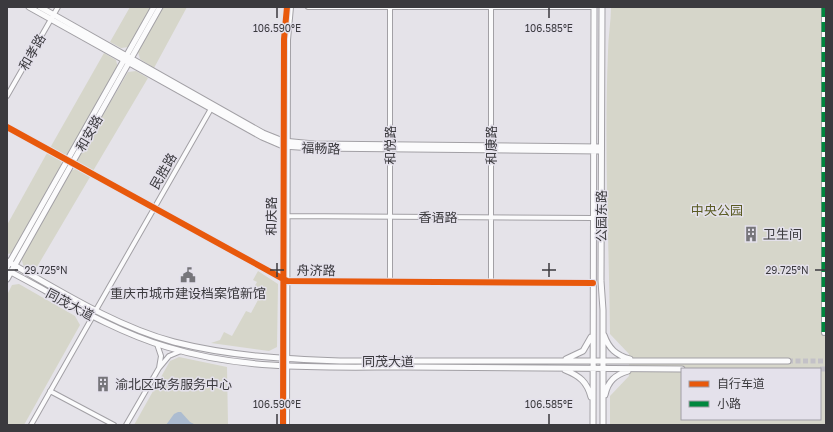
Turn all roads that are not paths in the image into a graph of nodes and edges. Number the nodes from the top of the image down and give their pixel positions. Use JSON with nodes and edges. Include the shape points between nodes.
{"nodes":[{"id":1,"x":29,"y":7,"type":"edge"},
{"id":2,"x":40,"y":7,"type":"edge"},
{"id":3,"x":58,"y":7,"type":"edge"},
{"id":4,"x":154,"y":7,"type":"edge"},
{"id":5,"x":160,"y":7,"type":"edge"},
{"id":6,"x":287,"y":7,"type":"edge"},
{"id":7,"x":291,"y":7,"type":"edge"},
{"id":8,"x":308,"y":7,"type":"edge"},
{"id":9,"x":390,"y":7,"type":"edge"},
{"id":10,"x":491,"y":7,"type":"edge"},
{"id":11,"x":594,"y":7,"type":"edge"},
{"id":12,"x":602,"y":7,"type":"edge"},
{"id":13,"x":824,"y":7,"type":"edge"},
{"id":14,"x":52,"y":17,"type":"junction"},
{"id":15,"x":128,"y":59,"type":"junction"},
{"id":16,"x":7,"y":96,"type":"edge"},
{"id":17,"x":212,"y":107,"type":"junction"},
{"id":18,"x":7,"y":127,"type":"edge"},
{"id":19,"x":285,"y":144,"type":"junction"},
{"id":20,"x":390,"y":147,"type":"junction"},
{"id":21,"x":491,"y":148,"type":"junction"},
{"id":22,"x":594,"y":149,"type":"junction"},
{"id":23,"x":601,"y":149,"type":"junction"},
{"id":24,"x":69,"y":162,"type":"junction"},
{"id":25,"x":154,"y":209,"type":"junction"},
{"id":26,"x":282,"y":216,"type":"junction"},
{"id":27,"x":288,"y":216,"type":"junction"},
{"id":28,"x":390,"y":217,"type":"junction"},
{"id":29,"x":491,"y":218,"type":"junction"},
{"id":30,"x":593,"y":218,"type":"junction"},
{"id":31,"x":8,"y":266,"type":"edge"},
{"id":32,"x":15,"y":266,"type":"junction"},
{"id":33,"x":7,"y":280,"type":"edge"},
{"id":34,"x":284,"y":280,"type":"junction"},
{"id":35,"x":390,"y":282,"type":"junction"},
{"id":36,"x":491,"y":282,"type":"junction"},
{"id":37,"x":593,"y":283,"type":"junction"},
{"id":38,"x":96,"y":310,"type":"junction"},
{"id":39,"x":93,"y":316,"type":"junction"},
{"id":40,"x":593,"y":332,"type":"junction"},
{"id":41,"x":603,"y":332,"type":"junction"},
{"id":42,"x":824,"y":333,"type":"dead end"},
{"id":43,"x":156,"y":344,"type":"junction"},
{"id":44,"x":182,"y":351,"type":"junction"},
{"id":45,"x":285,"y":359,"type":"junction"},
{"id":46,"x":788,"y":360,"type":"tunnel mouth"},
{"id":47,"x":560,"y":361,"type":"junction"},
{"id":48,"x":593,"y":361,"type":"junction"},
{"id":49,"x":603,"y":361,"type":"junction"},
{"id":50,"x":635,"y":361,"type":"junction"},
{"id":51,"x":285,"y":366,"type":"junction"},
{"id":52,"x":159,"y":368,"type":"junction"},
{"id":53,"x":561,"y":368,"type":"junction"},
{"id":54,"x":593,"y":369,"type":"junction"},
{"id":55,"x":602,"y":369,"type":"junction"},
{"id":56,"x":635,"y":369,"type":"junction"},
{"id":57,"x":681,"y":369,"type":"edge"},
{"id":58,"x":50,"y":391,"type":"junction"},
{"id":59,"x":593,"y":406,"type":"junction"},
{"id":60,"x":603,"y":406,"type":"junction"},
{"id":61,"x":31,"y":425,"type":"edge"},
{"id":62,"x":114,"y":425,"type":"edge"},
{"id":63,"x":126,"y":425,"type":"edge"},
{"id":64,"x":283,"y":425,"type":"edge"},
{"id":65,"x":287,"y":425,"type":"edge"},
{"id":66,"x":593,"y":425,"type":"edge"},
{"id":67,"x":603,"y":425,"type":"edge"}],
"edges":[{"from":1,"to":14,"type":"main road","name":"福畅路"},
{"from":2,"to":14,"type":"main road","name":"福畅路"},
{"from":3,"to":14,"type":"street","name":"和孝路"},
{"from":4,"to":15,"type":"main road","name":"和安路"},
{"from":5,"to":15,"type":"main road","name":"和安路"},
{"from":6,"to":19,"type":"street","name":"和庆路","via":[[284,39]]},
{"from":7,"to":19,"type":"street","name":"和庆路"},
{"from":8,"to":9,"type":"street"},
{"from":9,"to":10,"type":"street"},
{"from":9,"to":20,"type":"street","name":"和悦路"},
{"from":10,"to":11,"type":"street"},
{"from":10,"to":21,"type":"street","name":"和康路"},
{"from":11,"to":22,"type":"main road","name":"公园东路"},
{"from":12,"to":23,"type":"main road","name":"公园东路"},
{"from":13,"to":42,"type":"street"},
{"from":14,"to":15,"type":"main road","name":"福畅路"},
{"from":14,"to":16,"type":"street","name":"和孝路"},
{"from":15,"to":17,"type":"main road","name":"福畅路"},
{"from":15,"to":24,"type":"main road","name":"和安路"},
{"from":17,"to":19,"type":"main road","name":"福畅路","via":[[262,137]]},
{"from":17,"to":25,"type":"street","name":"民胜路"},
{"from":18,"to":24,"type":"street","name":"舟济路"},
{"from":19,"to":20,"type":"main road","name":"福畅路"},
{"from":19,"to":26,"type":"street","name":"和庆路"},
{"from":19,"to":27,"type":"street","name":"和庆路"},
{"from":20,"to":21,"type":"main road","name":"福畅路"},
{"from":20,"to":28,"type":"street","name":"和悦路"},
{"from":21,"to":22,"type":"main road","name":"福畅路"},
{"from":21,"to":29,"type":"street","name":"和康路"},
{"from":22,"to":23,"type":"main road","name":"福畅路"},
{"from":22,"to":30,"type":"main road","name":"公园东路"},
{"from":23,"to":41,"type":"main road","name":"公园东路"},
{"from":24,"to":25,"type":"street","name":"舟济路"},
{"from":24,"to":31,"type":"main road","name":"和安路"},
{"from":24,"to":32,"type":"main road","name":"和安路"},
{"from":25,"to":34,"type":"street","name":"舟济路"},
{"from":25,"to":38,"type":"street","name":"民胜路"},
{"from":26,"to":27,"type":"street","name":"香语路"},
{"from":26,"to":34,"type":"street","name":"和庆路"},
{"from":27,"to":28,"type":"street","name":"香语路"},
{"from":27,"to":34,"type":"street","name":"和庆路"},
{"from":28,"to":29,"type":"street","name":"香语路"},
{"from":28,"to":35,"type":"street","name":"和悦路"},
{"from":29,"to":30,"type":"street","name":"香语路"},
{"from":29,"to":36,"type":"street","name":"和康路"},
{"from":30,"to":37,"type":"main road","name":"公园东路"},
{"from":31,"to":32,"type":"main road","name":"和安路"},
{"from":31,"to":33,"type":"main road","name":"和安路"},
{"from":31,"to":39,"type":"main road","name":"同茂大道"},
{"from":32,"to":38,"type":"main road","name":"同茂大道"},
{"from":34,"to":35,"type":"street","name":"舟济路"},
{"from":34,"to":45,"type":"street","name":"和庆路"},
{"from":35,"to":36,"type":"street","name":"舟济路"},
{"from":36,"to":37,"type":"street","name":"舟济路"},
{"from":37,"to":40,"type":"main road","name":"公园东路"},
{"from":38,"to":45,"type":"main road","name":"同茂大道","via":[[174,342],[217,351]]},
{"from":39,"to":43,"type":"main road","name":"同茂大道"},
{"from":39,"to":58,"type":"street"},
{"from":40,"to":47,"type":"main road","via":[[583,351]]},
{"from":40,"to":48,"type":"main road","name":"公园东路"},
{"from":41,"to":49,"type":"main road","name":"公园东路"},
{"from":41,"to":50,"type":"main road","via":[[612,351]]},
{"from":43,"to":44,"type":"main road","name":"同茂大道"},
{"from":43,"to":52,"type":"street","via":[[162,356]]},
{"from":44,"to":51,"type":"main road","name":"同茂大道","via":[[215,359]]},
{"from":44,"to":52,"type":"street","via":[[168,356]]},
{"from":45,"to":47,"type":"main road","name":"同茂大道"},
{"from":45,"to":51,"type":"street","name":"和庆路"},
{"from":46,"to":50,"type":"main road","name":"同茂大道"},
{"from":47,"to":48,"type":"main road","name":"同茂大道"},
{"from":48,"to":49,"type":"main road","name":"同茂大道"},
{"from":48,"to":54,"type":"main road","name":"公园东路"},
{"from":49,"to":50,"type":"main road","name":"同茂大道"},
{"from":49,"to":55,"type":"main road","name":"公园东路"},
{"from":51,"to":53,"type":"main road","name":"同茂大道"},
{"from":51,"to":64,"type":"street","name":"和庆路"},
{"from":51,"to":65,"type":"street","name":"和庆路"},
{"from":52,"to":63,"type":"street"},
{"from":53,"to":54,"type":"main road","name":"同茂大道"},
{"from":53,"to":59,"type":"main road","via":[[583,379],[588,386]]},
{"from":54,"to":55,"type":"main road","name":"同茂大道"},
{"from":54,"to":59,"type":"main road","name":"公园东路"},
{"from":55,"to":56,"type":"main road","name":"同茂大道"},
{"from":55,"to":60,"type":"main road","name":"公园东路"},
{"from":56,"to":57,"type":"main road","name":"同茂大道"},
{"from":56,"to":60,"type":"main road","via":[[620,373],[612,379],[607,386]]},
{"from":58,"to":61,"type":"street"},
{"from":58,"to":62,"type":"street"},
{"from":59,"to":66,"type":"main road","name":"公园东路"},
{"from":60,"to":67,"type":"main road","name":"公园东路"}]}
